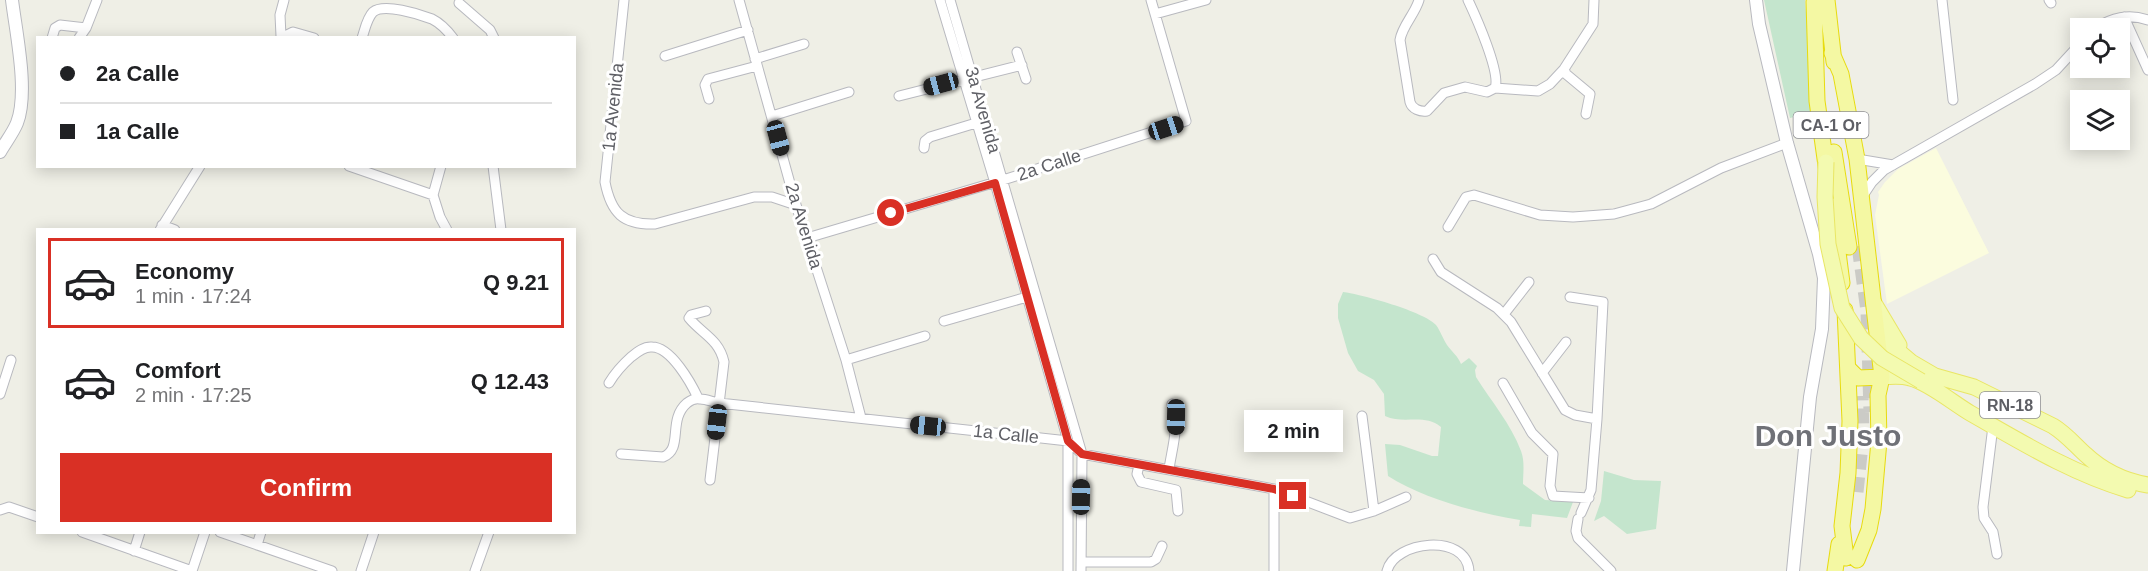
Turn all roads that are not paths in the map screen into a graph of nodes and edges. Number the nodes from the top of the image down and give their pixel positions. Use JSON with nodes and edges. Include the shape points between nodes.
{"nodes":[{"id":1,"x":12,"y":0,"type":"edge"},
{"id":2,"x":97,"y":0,"type":"edge"},
{"id":3,"x":284,"y":0,"type":"edge"},
{"id":4,"x":624,"y":0,"type":"edge"},
{"id":5,"x":739,"y":0,"type":"edge"},
{"id":6,"x":940,"y":0,"type":"edge"},
{"id":7,"x":950,"y":0,"type":"edge"},
{"id":8,"x":1151,"y":0,"type":"edge"},
{"id":9,"x":1206,"y":0,"type":"edge"},
{"id":10,"x":1419,"y":0,"type":"edge"},
{"id":11,"x":1468,"y":0,"type":"edge"},
{"id":12,"x":1594,"y":0,"type":"edge"},
{"id":13,"x":1756,"y":0,"type":"edge"},
{"id":14,"x":1942,"y":0,"type":"edge"},
{"id":15,"x":1819,"y":1,"type":"edge"},
{"id":16,"x":459,"y":3,"type":"dead end"},
{"id":17,"x":1155,"y":14,"type":"junction"},
{"id":18,"x":949,"y":16,"type":"junction"},
{"id":19,"x":2124,"y":17,"type":"junction"},
{"id":20,"x":2120,"y":18,"type":"edge"},
{"id":21,"x":1823,"y":19,"type":"junction"},
{"id":22,"x":2148,"y":20,"type":"edge"},
{"id":23,"x":86,"y":27,"type":"junction"},
{"id":24,"x":748,"y":30,"type":"junction"},
{"id":25,"x":53,"y":36,"type":"edge"},
{"id":26,"x":81,"y":36,"type":"edge"},
{"id":27,"x":281,"y":36,"type":"edge"},
{"id":28,"x":283,"y":36,"type":"edge"},
{"id":29,"x":307,"y":36,"type":"edge"},
{"id":30,"x":363,"y":36,"type":"edge"},
{"id":31,"x":451,"y":36,"type":"edge"},
{"id":32,"x":493,"y":36,"type":"edge"},
{"id":33,"x":804,"y":44,"type":"dead end"},
{"id":34,"x":1017,"y":52,"type":"dead end"},
{"id":35,"x":1832,"y":53,"type":"junction"},
{"id":36,"x":2070,"y":55,"type":"edge"},
{"id":37,"x":665,"y":56,"type":"dead end"},
{"id":38,"x":756,"y":62,"type":"junction"},
{"id":39,"x":1022,"y":65,"type":"junction"},
{"id":40,"x":1564,"y":69,"type":"junction"},
{"id":41,"x":2148,"y":70,"type":"edge"},
{"id":42,"x":973,"y":77,"type":"junction"},
{"id":43,"x":962,"y":79,"type":"junction"},
{"id":44,"x":1026,"y":79,"type":"dead end"},
{"id":45,"x":1495,"y":88,"type":"junction"},
{"id":46,"x":849,"y":92,"type":"dead end"},
{"id":47,"x":899,"y":96,"type":"dead end"},
{"id":48,"x":709,"y":99,"type":"dead end"},
{"id":49,"x":1953,"y":100,"type":"dead end"},
{"id":50,"x":1586,"y":114,"type":"dead end"},
{"id":51,"x":772,"y":116,"type":"junction"},
{"id":52,"x":976,"y":123,"type":"junction"},
{"id":53,"x":987,"y":123,"type":"junction"},
{"id":54,"x":1787,"y":143,"type":"junction"},
{"id":55,"x":924,"y":148,"type":"dead end"},
{"id":56,"x":0,"y":152,"type":"edge"},
{"id":57,"x":1857,"y":159,"type":"junction"},
{"id":58,"x":1826,"y":162,"type":"junction"},
{"id":59,"x":1893,"y":165,"type":"junction"},
{"id":60,"x":199,"y":168,"type":"edge"},
{"id":61,"x":355,"y":168,"type":"edge"},
{"id":62,"x":440,"y":168,"type":"edge"},
{"id":63,"x":493,"y":168,"type":"edge"},
{"id":64,"x":999,"y":182,"type":"junction"},
{"id":65,"x":433,"y":195,"type":"junction"},
{"id":66,"x":1862,"y":198,"type":"junction"},
{"id":67,"x":796,"y":205,"type":"junction"},
{"id":68,"x":161,"y":227,"type":"edge"},
{"id":69,"x":1448,"y":227,"type":"dead end"},
{"id":70,"x":446,"y":228,"type":"edge"},
{"id":71,"x":501,"y":228,"type":"edge"},
{"id":72,"x":807,"y":238,"type":"junction"},
{"id":73,"x":1432,"y":258,"type":"dead end"},
{"id":74,"x":1529,"y":282,"type":"dead end"},
{"id":75,"x":1027,"y":297,"type":"junction"},
{"id":76,"x":1570,"y":297,"type":"dead end"},
{"id":77,"x":1874,"y":303,"type":"junction"},
{"id":78,"x":706,"y":311,"type":"dead end"},
{"id":79,"x":1504,"y":314,"type":"junction"},
{"id":80,"x":944,"y":321,"type":"dead end"},
{"id":81,"x":1848,"y":333,"type":"junction"},
{"id":82,"x":1878,"y":334,"type":"junction"},
{"id":83,"x":925,"y":336,"type":"dead end"},
{"id":84,"x":1566,"y":342,"type":"dead end"},
{"id":85,"x":11,"y":360,"type":"dead end"},
{"id":86,"x":846,"y":360,"type":"junction"},
{"id":87,"x":1911,"y":362,"type":"junction"},
{"id":88,"x":1849,"y":369,"type":"junction"},
{"id":89,"x":1542,"y":373,"type":"junction"},
{"id":90,"x":1882,"y":377,"type":"junction"},
{"id":91,"x":609,"y":383,"type":"dead end"},
{"id":92,"x":1503,"y":383,"type":"dead end"},
{"id":93,"x":0,"y":394,"type":"edge"},
{"id":94,"x":698,"y":398,"type":"junction"},
{"id":95,"x":1948,"y":400,"type":"junction"},
{"id":96,"x":719,"y":403,"type":"junction"},
{"id":97,"x":1172,"y":404,"type":"dead end"},
{"id":98,"x":1964,"y":409,"type":"junction"},
{"id":99,"x":1065,"y":414,"type":"junction"},
{"id":100,"x":1362,"y":416,"type":"dead end"},
{"id":101,"x":861,"y":418,"type":"junction"},
{"id":102,"x":1597,"y":419,"type":"junction"},
{"id":103,"x":1993,"y":426,"type":"junction"},
{"id":104,"x":2060,"y":430,"type":"junction"},
{"id":105,"x":1068,"y":441,"type":"junction"},
{"id":106,"x":621,"y":454,"type":"dead end"},
{"id":107,"x":1082,"y":454,"type":"junction"},
{"id":108,"x":1139,"y":465,"type":"junction"},
{"id":109,"x":1169,"y":469,"type":"junction"},
{"id":110,"x":710,"y":480,"type":"dead end"},
{"id":111,"x":2148,"y":485,"type":"edge"},
{"id":112,"x":1274,"y":489,"type":"junction"},
{"id":113,"x":1862,"y":493,"type":"tunnel mouth"},
{"id":114,"x":2148,"y":495,"type":"edge"},
{"id":115,"x":1406,"y":497,"type":"dead end"},
{"id":116,"x":1589,"y":498,"type":"junction"},
{"id":117,"x":0,"y":510,"type":"edge"},
{"id":118,"x":1178,"y":510,"type":"dead end"},
{"id":119,"x":1374,"y":511,"type":"junction"},
{"id":120,"x":36,"y":516,"type":"edge"},
{"id":121,"x":1842,"y":526,"type":"junction"},
{"id":122,"x":87,"y":534,"type":"edge"},
{"id":123,"x":139,"y":534,"type":"edge"},
{"id":124,"x":204,"y":534,"type":"edge"},
{"id":125,"x":226,"y":534,"type":"edge"},
{"id":126,"x":260,"y":534,"type":"edge"},
{"id":127,"x":373,"y":534,"type":"edge"},
{"id":128,"x":488,"y":534,"type":"edge"},
{"id":129,"x":257,"y":545,"type":"junction"},
{"id":130,"x":1162,"y":546,"type":"dead end"},
{"id":131,"x":134,"y":551,"type":"junction"},
{"id":132,"x":1997,"y":554,"type":"dead end"},
{"id":133,"x":301,"y":560,"type":"junction"},
{"id":134,"x":1852,"y":566,"type":"edge"},
{"id":135,"x":1081,"y":567,"type":"edge"},
{"id":136,"x":192,"y":571,"type":"edge"},
{"id":137,"x":297,"y":571,"type":"edge"},
{"id":138,"x":332,"y":571,"type":"edge"},
{"id":139,"x":361,"y":571,"type":"edge"},
{"id":140,"x":475,"y":571,"type":"edge"},
{"id":141,"x":1068,"y":571,"type":"edge"},
{"id":142,"x":1274,"y":571,"type":"edge"},
{"id":143,"x":1387,"y":571,"type":"edge"},
{"id":144,"x":1469,"y":571,"type":"edge"},
{"id":145,"x":1611,"y":571,"type":"edge"},
{"id":146,"x":1793,"y":571,"type":"edge"},
{"id":147,"x":1835,"y":571,"type":"edge"}],
"edges":[{"from":1,"to":56,"type":"street","via":[[20,104],[17,123]]},
{"from":2,"to":23,"type":"street"},
{"from":3,"to":27,"type":"street"},
{"from":4,"to":67,"type":"street","name":"1a Avenida","via":[[605,182],[616,212],[639,225],[754,197],[772,197]]},
{"from":5,"to":24,"type":"street","name":"2a Avenida"},
{"from":6,"to":18,"type":"street","name":"3a Avenida"},
{"from":7,"to":18,"type":"street","name":"3a Avenida"},
{"from":8,"to":17,"type":"street"},
{"from":9,"to":17,"type":"street"},
{"from":10,"to":45,"type":"street","via":[[1400,40],[1413,107],[1427,111],[1444,93],[1465,87],[1487,92]]},
{"from":11,"to":45,"type":"street","via":[[1495,74]]},
{"from":12,"to":40,"type":"street","via":[[1593,24]]},
{"from":13,"to":54,"type":"street"},
{"from":14,"to":49,"type":"street"},
{"from":15,"to":21,"type":"highway","number":"CA-1 Or"},
{"from":15,"to":58,"type":"highway","via":[[1817,101]]},
{"from":16,"to":32,"type":"street"},
{"from":17,"to":64,"type":"street","name":"2a Calle","via":[[1186,121]]},
{"from":18,"to":42,"type":"street","name":"3a Avenida"},
{"from":18,"to":43,"type":"street","name":"3a Avenida"},
{"from":19,"to":20,"type":"street"},
{"from":19,"to":22,"type":"street"},
{"from":19,"to":41,"type":"street"},
{"from":21,"to":35,"type":"highway","number":"CA-1 Or"},
{"from":21,"to":35,"type":"highway","number":"CA-1 Or","via":[[1854,247]]},
{"from":23,"to":25,"type":"street","via":[[60,25]]},
{"from":23,"to":26,"type":"street"},
{"from":24,"to":37,"type":"street"},
{"from":24,"to":38,"type":"street","name":"2a Avenida"},
{"from":28,"to":29,"type":"street","via":[[292,32]]},
{"from":30,"to":31,"type":"street","via":[[370,16],[384,7],[431,19]]},
{"from":33,"to":38,"type":"street"},
{"from":34,"to":39,"type":"street"},
{"from":35,"to":57,"type":"highway","via":[[1841,74]]},
{"from":36,"to":59,"type":"street","via":[[2035,84]]},
{"from":38,"to":48,"type":"street","via":[[708,80],[705,85]]},
{"from":38,"to":51,"type":"street","name":"2a Avenida"},
{"from":39,"to":42,"type":"street"},
{"from":39,"to":44,"type":"street"},
{"from":40,"to":45,"type":"street","via":[[1538,91]]},
{"from":40,"to":50,"type":"street","via":[[1590,94]]},
{"from":42,"to":43,"type":"street"},
{"from":42,"to":53,"type":"street","name":"3a Avenida"},
{"from":43,"to":47,"type":"street"},
{"from":43,"to":52,"type":"street","name":"3a Avenida"},
{"from":46,"to":51,"type":"street"},
{"from":51,"to":67,"type":"street","name":"2a Avenida"},
{"from":52,"to":53,"type":"street"},
{"from":52,"to":55,"type":"street","via":[[930,137]]},
{"from":52,"to":64,"type":"street","name":"3a Avenida"},
{"from":53,"to":64,"type":"street","name":"3a Avenida"},
{"from":54,"to":69,"type":"street","via":[[1721,168],[1632,210],[1584,217],[1540,215],[1469,195]]},
{"from":54,"to":146,"type":"street","via":[[1824,278],[1822,329],[1810,397]]},
{"from":57,"to":59,"type":"street"},
{"from":57,"to":66,"type":"highway"},
{"from":58,"to":81,"type":"highway"},
{"from":58,"to":95,"type":"main road","bridge":true,"via":[[1828,244],[1842,308],[1861,338],[1882,358]]},
{"from":59,"to":66,"type":"street","via":[[1878,175]]},
{"from":60,"to":68,"type":"street"},
{"from":61,"to":65,"type":"street"},
{"from":62,"to":65,"type":"street"},
{"from":63,"to":71,"type":"street"},
{"from":64,"to":72,"type":"street","name":"2a Calle"},
{"from":64,"to":75,"type":"street","name":"3a Avenida"},
{"from":64,"to":99,"type":"street","name":"3a Avenida"},
{"from":65,"to":70,"type":"street"},
{"from":66,"to":77,"type":"highway"},
{"from":67,"to":72,"type":"street","name":"2a Avenida"},
{"from":72,"to":86,"type":"street","name":"2a Avenida"},
{"from":73,"to":79,"type":"street","via":[[1441,272]]},
{"from":74,"to":79,"type":"street"},
{"from":75,"to":80,"type":"street"},
{"from":75,"to":99,"type":"street","name":"3a Avenida"},
{"from":76,"to":102,"type":"street","via":[[1603,302]]},
{"from":77,"to":82,"type":"highway"},
{"from":77,"to":87,"type":"main road"},
{"from":78,"to":96,"type":"street","via":[[689,318],[722,353],[724,374]]},
{"from":79,"to":89,"type":"street"},
{"from":81,"to":82,"type":"highway","via":[[1864,328]]},
{"from":81,"to":88,"type":"highway"},
{"from":82,"to":87,"type":"main road","number":"RN-18"},
{"from":82,"to":90,"type":"highway"},
{"from":83,"to":86,"type":"street"},
{"from":84,"to":89,"type":"street"},
{"from":85,"to":93,"type":"street"},
{"from":86,"to":101,"type":"street","name":"2a Avenida"},
{"from":87,"to":104,"type":"main road","number":"RN-18","via":[[1942,380],[1974,387]]},
{"from":88,"to":90,"type":"highway","via":[[1858,378]]},
{"from":88,"to":121,"type":"highway","via":[[1850,446]]},
{"from":89,"to":102,"type":"street","via":[[1565,410]]},
{"from":90,"to":95,"type":"main road","number":"RN-18","via":[[1911,378]]},
{"from":90,"to":134,"type":"highway","via":[[1869,530]]},
{"from":91,"to":94,"type":"street","via":[[632,356],[649,346],[657,347],[686,374]]},
{"from":92,"to":116,"type":"street","via":[[1532,434],[1553,454],[1553,496]]},
{"from":94,"to":96,"type":"street","name":"1a Calle"},
{"from":94,"to":106,"type":"street","via":[[680,410],[674,447],[668,455]]},
{"from":95,"to":98,"type":"main road","number":"RN-18"},
{"from":96,"to":101,"type":"street","name":"1a Calle"},
{"from":96,"to":110,"type":"street"},
{"from":97,"to":109,"type":"street","via":[[1176,417]]},
{"from":98,"to":103,"type":"main road","number":"RN-18"},
{"from":98,"to":104,"type":"main road","via":[[1985,414],[2052,451],[2060,448]]},
{"from":99,"to":105,"type":"street","name":"3a Avenida"},
{"from":99,"to":107,"type":"street","name":"3a Avenida"},
{"from":100,"to":119,"type":"street"},
{"from":101,"to":105,"type":"street","name":"1a Calle"},
{"from":102,"to":116,"type":"street"},
{"from":103,"to":114,"type":"main road","number":"RN-18","via":[[2081,472]]},
{"from":103,"to":132,"type":"street","via":[[1983,507]]},
{"from":104,"to":111,"type":"main road","number":"RN-18","via":[[2111,473]]},
{"from":105,"to":107,"type":"street"},
{"from":105,"to":141,"type":"street","name":"3a Avenida"},
{"from":107,"to":108,"type":"street"},
{"from":107,"to":135,"type":"street","name":"3a Avenida"},
{"from":108,"to":109,"type":"street"},
{"from":108,"to":118,"type":"street","via":[[1137,474],[1141,482],[1176,490]]},
{"from":109,"to":112,"type":"street"},
{"from":112,"to":119,"type":"street","via":[[1350,518]]},
{"from":112,"to":142,"type":"street"},
{"from":113,"to":134,"type":"highway"},
{"from":115,"to":119,"type":"street"},
{"from":116,"to":145,"type":"street","via":[[1580,516],[1578,538]]},
{"from":117,"to":120,"type":"street","via":[[9,507]]},
{"from":121,"to":134,"type":"highway"},
{"from":121,"to":147,"type":"highway"},
{"from":122,"to":131,"type":"street"},
{"from":123,"to":131,"type":"street"},
{"from":124,"to":136,"type":"street"},
{"from":125,"to":129,"type":"street"},
{"from":126,"to":129,"type":"street"},
{"from":127,"to":139,"type":"street"},
{"from":128,"to":140,"type":"street"},
{"from":129,"to":133,"type":"street"},
{"from":130,"to":135,"type":"street","via":[[1151,562]]},
{"from":131,"to":136,"type":"street"},
{"from":133,"to":137,"type":"street"},
{"from":133,"to":138,"type":"street"},
{"from":143,"to":144,"type":"street","via":[[1395,556],[1435,544],[1458,550]]}]}
